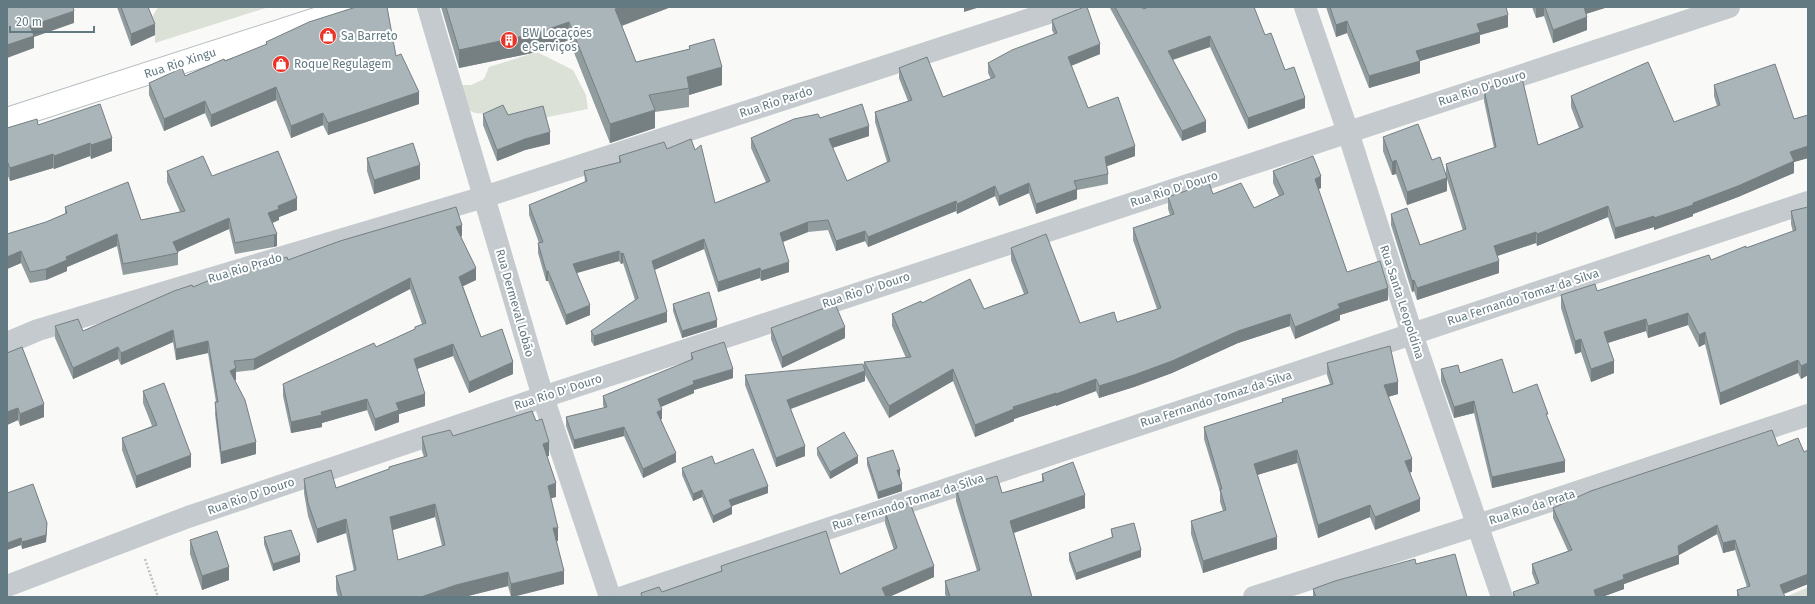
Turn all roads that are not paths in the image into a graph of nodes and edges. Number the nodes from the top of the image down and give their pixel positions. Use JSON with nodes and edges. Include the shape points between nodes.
{"nodes":[{"id":1,"x":353,"y":7,"type":"edge"},
{"id":2,"x":428,"y":7,"type":"edge"},
{"id":3,"x":1067,"y":7,"type":"edge"},
{"id":4,"x":1304,"y":7,"type":"edge"},
{"id":5,"x":1730,"y":7,"type":"edge"},
{"id":6,"x":7,"y":119,"type":"edge"},
{"id":7,"x":1348,"y":132,"type":"junction"},
{"id":8,"x":484,"y":196,"type":"junction"},
{"id":9,"x":1808,"y":202,"type":"edge"},
{"id":10,"x":1412,"y":334,"type":"junction"},
{"id":11,"x":7,"y":343,"type":"edge"},
{"id":12,"x":543,"y":397,"type":"junction"},
{"id":13,"x":1808,"y":415,"type":"edge"},
{"id":14,"x":1478,"y":525,"type":"junction"},
{"id":15,"x":7,"y":586,"type":"edge"},
{"id":16,"x":610,"y":597,"type":"edge"},
{"id":17,"x":623,"y":597,"type":"edge"},
{"id":18,"x":1254,"y":597,"type":"edge"},
{"id":19,"x":1502,"y":597,"type":"edge"}],
"edges":[{"from":1,"to":6,"type":"main road","name":"Rua Rio Xingu"},
{"from":2,"to":8,"type":"street","name":"Rua Dermeval Lobão"},
{"from":3,"to":8,"type":"street","name":"Rua Rio Pardo"},
{"from":4,"to":7,"type":"street","name":"Rua Santa Leopoldina"},
{"from":5,"to":7,"type":"street","name":"Rua Rio D' Douro"},
{"from":7,"to":10,"type":"street","name":"Rua Santa Leopoldina"},
{"from":7,"to":12,"type":"street","name":"Rua Rio D' Douro"},
{"from":8,"to":11,"type":"street","name":"Rua Rio Prado","via":[[38,330]]},
{"from":8,"to":12,"type":"street","name":"Rua Dermeval Lobão"},
{"from":9,"to":10,"type":"street","name":"Rua Fernando Tomaz da Silva"},
{"from":10,"to":14,"type":"street","name":"Rua Santa Leopoldina"},
{"from":10,"to":17,"type":"street","name":"Rua Fernando Tomaz da Silva"},
{"from":12,"to":15,"type":"street","name":"Rua Rio D' Douro","via":[[195,515]]},
{"from":12,"to":16,"type":"street","name":"Rua Dermeval Lobão"},
{"from":13,"to":14,"type":"street","name":"Rua Rio da Prata"},
{"from":14,"to":18,"type":"street","name":"Rua Rio da Prata"},
{"from":14,"to":19,"type":"street","name":"Rua Santa Leopoldina"}]}
